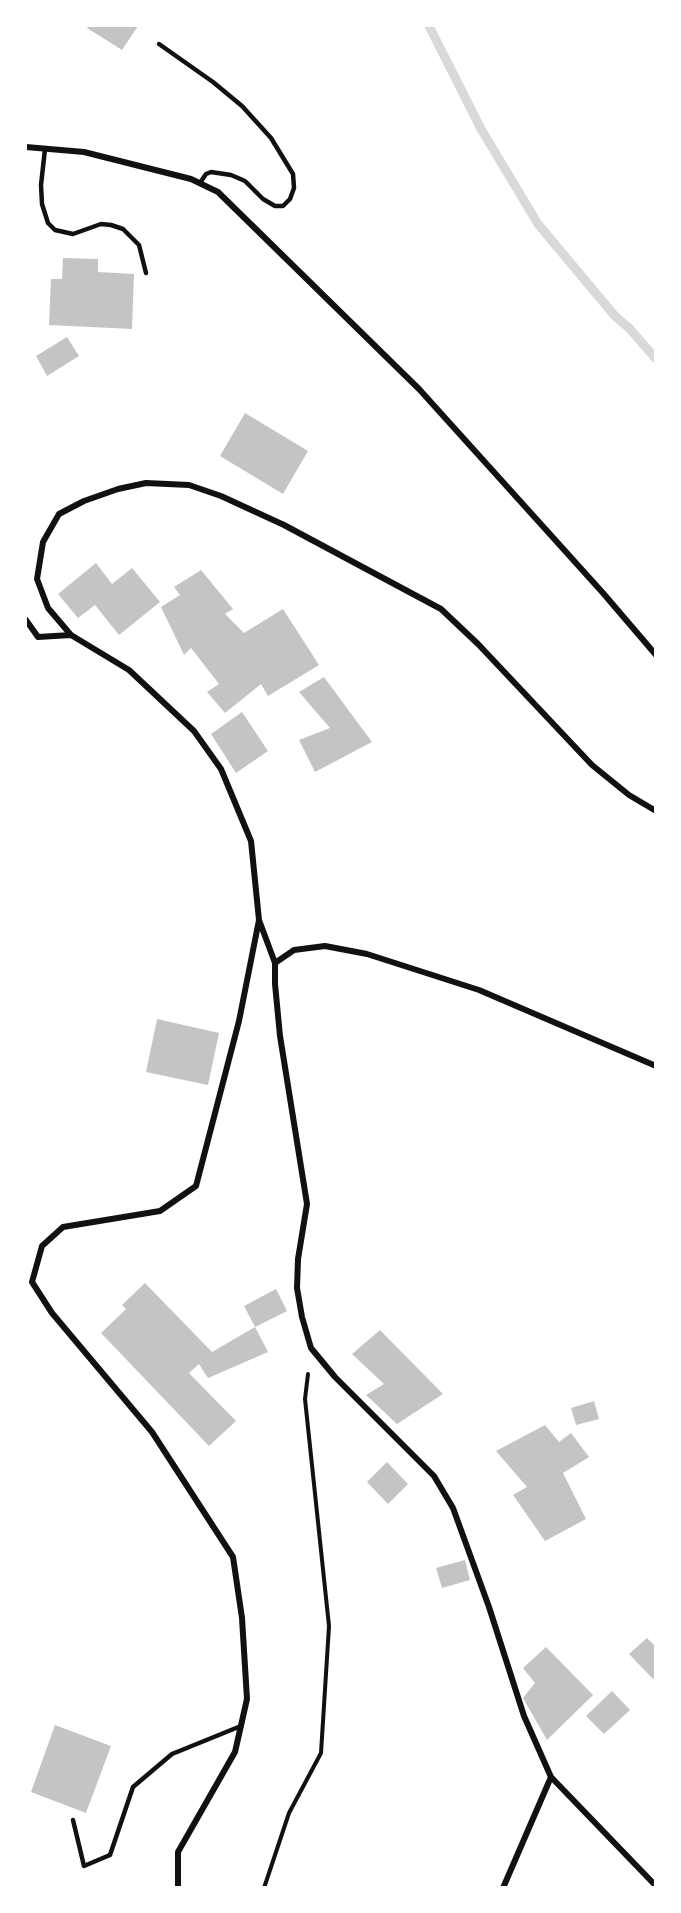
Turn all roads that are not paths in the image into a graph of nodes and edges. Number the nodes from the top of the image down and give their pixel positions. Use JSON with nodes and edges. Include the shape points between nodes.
{"nodes":[{"id":1,"x":159,"y":44,"type":"dead end"},
{"id":2,"x":26,"y":147,"type":"edge"},
{"id":3,"x":45,"y":149,"type":"junction"},
{"id":4,"x":200,"y":183,"type":"junction"},
{"id":5,"x":146,"y":273,"type":"dead end"},
{"id":6,"x":26,"y":620,"type":"edge"},
{"id":7,"x":71,"y":635,"type":"junction"},
{"id":8,"x":656,"y":654,"type":"edge"},
{"id":9,"x":656,"y":811,"type":"edge"},
{"id":10,"x":259,"y":920,"type":"junction"},
{"id":11,"x":275,"y":963,"type":"junction"},
{"id":12,"x":656,"y":1066,"type":"edge"},
{"id":13,"x":241,"y":1726,"type":"junction"},
{"id":14,"x":551,"y":1777,"type":"junction"},
{"id":15,"x":73,"y":1820,"type":"dead end"},
{"id":16,"x":178,"y":1887,"type":"edge"},
{"id":17,"x":503,"y":1887,"type":"edge"},
{"id":18,"x":656,"y":1887,"type":"edge"}],
"edges":[{"from":1,"to":4,"type":"lane","via":[[242,106],[271,138],[293,174],[294,188],[283,206],[275,206],[245,181],[231,175],[211,172]]},
{"from":2,"to":3,"type":"street"},
{"from":3,"to":4,"type":"street","via":[[84,152]]},
{"from":3,"to":5,"type":"lane","via":[[41,184],[48,223],[55,230],[73,234],[101,225],[123,229],[139,245]]},
{"from":4,"to":8,"type":"street","via":[[218,192],[419,389]]},
{"from":6,"to":7,"type":"street","via":[[38,637]]},
{"from":7,"to":9,"type":"street","via":[[48,608],[37,579],[43,542],[59,514],[118,489],[146,483],[189,485],[284,525],[441,609],[592,765]]},
{"from":7,"to":10,"type":"street","via":[[129,670],[194,730],[221,769],[251,841]]},
{"from":10,"to":11,"type":"street"},
{"from":10,"to":13,"type":"street","via":[[239,1022],[196,1186],[160,1211],[63,1227],[42,1246],[32,1282],[52,1313],[152,1432],[233,1557],[247,1699]]},
{"from":11,"to":12,"type":"street","via":[[294,950],[325,946],[367,954],[479,990]]},
{"from":11,"to":14,"type":"street","via":[[280,1036],[307,1204],[297,1288],[311,1348],[434,1476],[453,1508],[524,1716]]},
{"from":13,"to":15,"type":"lane","via":[[172,1754],[133,1787],[111,1855],[84,1866]]},
{"from":13,"to":16,"type":"street","via":[[235,1752],[178,1852]]},
{"from":14,"to":17,"type":"street"},
{"from":14,"to":18,"type":"street"}]}
